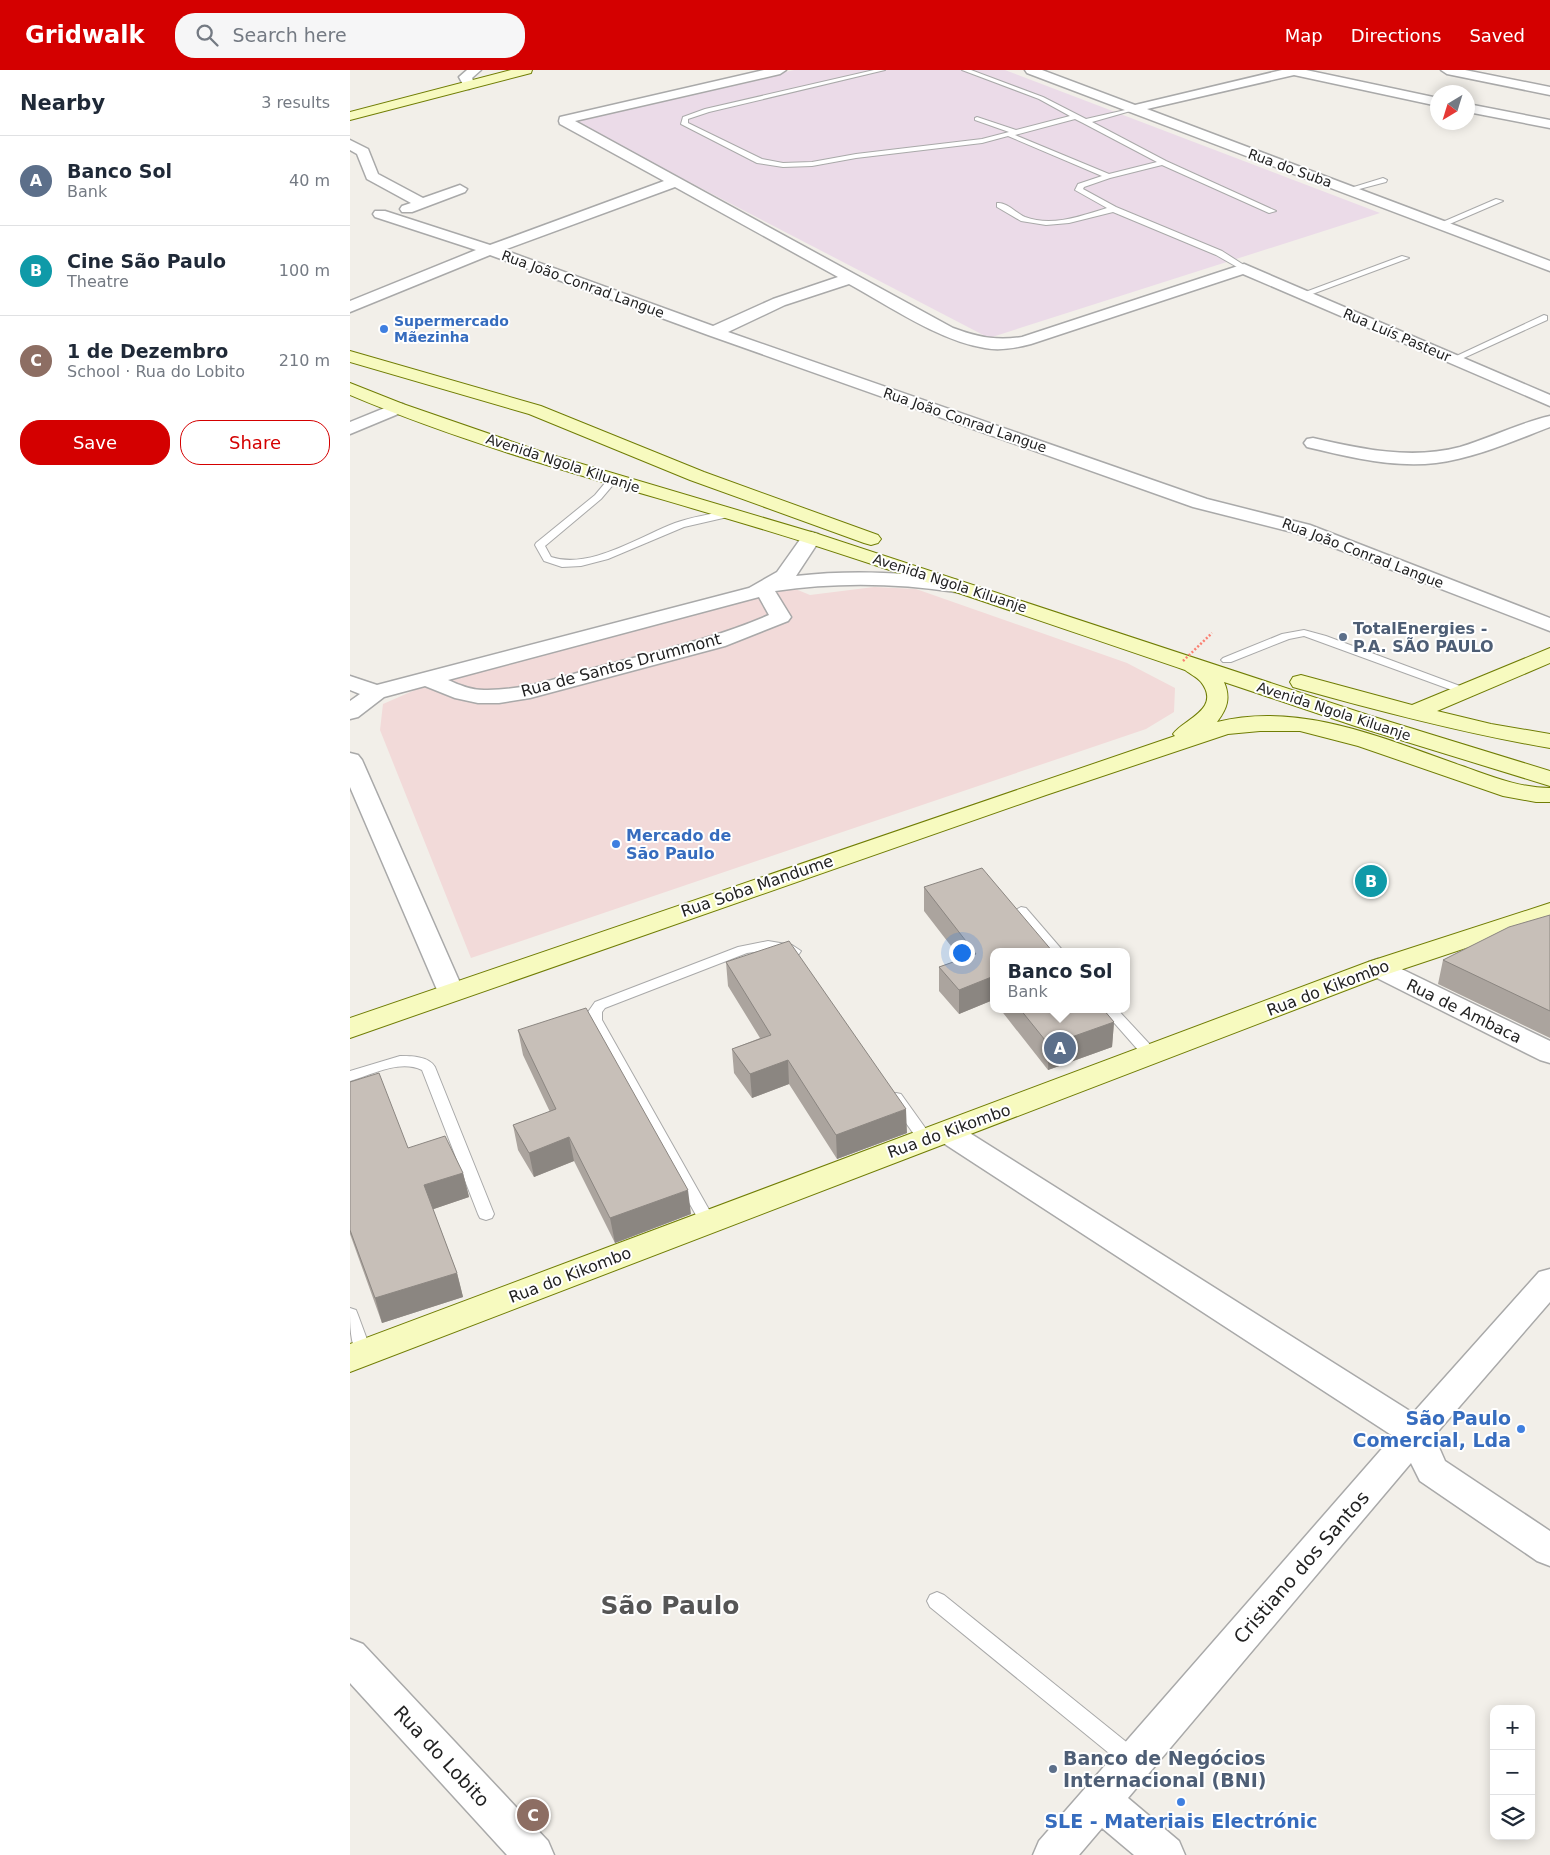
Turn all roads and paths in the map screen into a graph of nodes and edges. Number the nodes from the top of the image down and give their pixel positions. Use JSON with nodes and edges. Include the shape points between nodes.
{"nodes":[{"id":1,"x":475,"y":70,"type":"edge"},
{"id":2,"x":526,"y":70,"type":"edge"},
{"id":3,"x":730,"y":70,"type":"edge"},
{"id":4,"x":780,"y":70,"type":"edge"},
{"id":5,"x":882,"y":70,"type":"edge"},
{"id":6,"x":965,"y":70,"type":"edge"},
{"id":7,"x":1031,"y":70,"type":"edge"},
{"id":8,"x":1263,"y":70,"type":"edge"},
{"id":9,"x":1447,"y":70,"type":"edge"},
{"id":10,"x":1292,"y":72,"type":"edge"},
{"id":11,"x":746,"y":78,"type":"junction"},
{"id":12,"x":469,"y":85,"type":"junction"},
{"id":13,"x":1550,"y":91,"type":"edge"},
{"id":14,"x":1430,"y":100,"type":"edge"},
{"id":15,"x":1132,"y":109,"type":"junction"},
{"id":16,"x":1475,"y":109,"type":"edge"},
{"id":17,"x":350,"y":116,"type":"edge"},
{"id":18,"x":1075,"y":117,"type":"junction"},
{"id":19,"x":978,"y":119,"type":"dead end"},
{"id":20,"x":1085,"y":122,"type":"junction"},
{"id":21,"x":1550,"y":124,"type":"edge"},
{"id":22,"x":1018,"y":133,"type":"junction"},
{"id":23,"x":1010,"y":135,"type":"junction"},
{"id":24,"x":350,"y":144,"type":"edge"},
{"id":25,"x":1163,"y":163,"type":"junction"},
{"id":26,"x":1108,"y":176,"type":"junction"},
{"id":27,"x":1383,"y":180,"type":"dead end"},
{"id":28,"x":675,"y":182,"type":"junction"},
{"id":29,"x":460,"y":189,"type":"dead end"},
{"id":30,"x":1348,"y":190,"type":"junction"},
{"id":31,"x":1498,"y":202,"type":"dead end"},
{"id":32,"x":422,"y":203,"type":"junction"},
{"id":33,"x":1000,"y":205,"type":"dead end"},
{"id":34,"x":1113,"y":209,"type":"junction"},
{"id":35,"x":1272,"y":211,"type":"dead end"},
{"id":36,"x":1442,"y":224,"type":"junction"},
{"id":37,"x":490,"y":250,"type":"junction"},
{"id":38,"x":1405,"y":258,"type":"dead end"},
{"id":39,"x":1550,"y":266,"type":"edge"},
{"id":40,"x":1244,"y":269,"type":"junction"},
{"id":41,"x":851,"y":278,"type":"junction"},
{"id":42,"x":1304,"y":294,"type":"junction"},
{"id":43,"x":350,"y":307,"type":"edge"},
{"id":44,"x":1544,"y":318,"type":"dead end"},
{"id":45,"x":714,"y":332,"type":"junction"},
{"id":46,"x":350,"y":356,"type":"edge"},
{"id":47,"x":1454,"y":359,"type":"junction"},
{"id":48,"x":350,"y":388,"type":"edge"},
{"id":49,"x":1550,"y":401,"type":"edge"},
{"id":50,"x":397,"y":408,"type":"junction"},
{"id":51,"x":480,"y":408,"type":"junction"},
{"id":52,"x":436,"y":420,"type":"junction"},
{"id":53,"x":1550,"y":421,"type":"edge"},
{"id":54,"x":350,"y":429,"type":"edge"},
{"id":55,"x":589,"y":431,"type":"junction"},
{"id":56,"x":540,"y":443,"type":"junction"},
{"id":57,"x":1313,"y":443,"type":"dead end"},
{"id":58,"x":612,"y":479,"type":"junction"},
{"id":59,"x":728,"y":514,"type":"junction"},
{"id":60,"x":811,"y":538,"type":"junction"},
{"id":61,"x":769,"y":587,"type":"junction"},
{"id":62,"x":966,"y":588,"type":"junction"},
{"id":63,"x":1550,"y":625,"type":"edge"},
{"id":64,"x":1212,"y":633,"type":"dead end"},
{"id":65,"x":1550,"y":655,"type":"edge"},
{"id":66,"x":1227,"y":660,"type":"junction"},
{"id":67,"x":1187,"y":663,"type":"junction"},
{"id":68,"x":428,"y":679,"type":"junction"},
{"id":69,"x":350,"y":683,"type":"edge"},
{"id":70,"x":1464,"y":691,"type":"junction"},
{"id":71,"x":376,"y":692,"type":"junction"},
{"id":72,"x":350,"y":712,"type":"edge"},
{"id":73,"x":1414,"y":712,"type":"junction"},
{"id":74,"x":1550,"y":741,"type":"edge"},
{"id":75,"x":1165,"y":746,"type":"junction"},
{"id":76,"x":350,"y":760,"type":"edge"},
{"id":77,"x":1550,"y":778,"type":"edge"},
{"id":78,"x":1550,"y":795,"type":"edge"},
{"id":79,"x":1021,"y":911,"type":"edge"},
{"id":80,"x":1550,"y":911,"type":"edge"},
{"id":81,"x":1053,"y":948,"type":"edge"},
{"id":82,"x":800,"y":960,"type":"edge"},
{"id":83,"x":1378,"y":968,"type":"junction"},
{"id":84,"x":450,"y":992,"type":"junction"},
{"id":85,"x":1113,"y":1013,"type":"edge"},
{"id":86,"x":350,"y":1028,"type":"edge"},
{"id":87,"x":1550,"y":1053,"type":"edge"},
{"id":88,"x":1150,"y":1055,"type":"junction"},
{"id":89,"x":350,"y":1076,"type":"edge"},
{"id":90,"x":886,"y":1083,"type":"edge"},
{"id":91,"x":937,"y":1136,"type":"junction"},
{"id":92,"x":486,"y":1214,"type":"dead end"},
{"id":93,"x":708,"y":1222,"type":"junction"},
{"id":94,"x":1550,"y":1281,"type":"edge"},
{"id":95,"x":350,"y":1315,"type":"edge"},
{"id":96,"x":357,"y":1356,"type":"edge"},
{"id":97,"x":1416,"y":1433,"type":"junction"},
{"id":98,"x":1550,"y":1550,"type":"edge"},
{"id":99,"x":937,"y":1601,"type":"dead end"},
{"id":100,"x":350,"y":1656,"type":"edge"},
{"id":101,"x":1133,"y":1760,"type":"junction"},
{"id":102,"x":1100,"y":1800,"type":"junction"},
{"id":103,"x":534,"y":1855,"type":"edge"},
{"id":104,"x":1053,"y":1855,"type":"edge"},
{"id":105,"x":1166,"y":1855,"type":"edge"}],
"edges":[{"from":1,"to":12,"type":"street","via":[[464,77]]},
{"from":2,"to":12,"type":"main road"},
{"from":3,"to":11,"type":"street"},
{"from":4,"to":11,"type":"street"},
{"from":5,"to":23,"type":"lane","via":[[707,110],[685,118],[684,124],[760,160],[783,165],[982,142]]},
{"from":6,"to":18,"type":"lane","via":[[1041,98]]},
{"from":7,"to":15,"type":"street","name":"Rua do Suba"},
{"from":8,"to":10,"type":"street"},
{"from":9,"to":13,"type":"street"},
{"from":10,"to":14,"type":"street"},
{"from":10,"to":15,"type":"street"},
{"from":11,"to":28,"type":"street","via":[[565,120]]},
{"from":12,"to":17,"type":"main road"},
{"from":15,"to":20,"type":"lane"},
{"from":15,"to":30,"type":"street","name":"Rua do Suba"},
{"from":16,"to":21,"type":"street"},
{"from":18,"to":20,"type":"lane"},
{"from":18,"to":22,"type":"lane"},
{"from":19,"to":22,"type":"lane"},
{"from":20,"to":25,"type":"lane"},
{"from":22,"to":23,"type":"lane"},
{"from":23,"to":26,"type":"lane"},
{"from":24,"to":32,"type":"street","via":[[363,152],[372,176]]},
{"from":25,"to":26,"type":"lane"},
{"from":25,"to":35,"type":"lane"},
{"from":26,"to":34,"type":"lane","via":[[1081,186],[1079,190]]},
{"from":27,"to":30,"type":"lane"},
{"from":28,"to":37,"type":"street"},
{"from":28,"to":41,"type":"street"},
{"from":29,"to":32,"type":"street"},
{"from":30,"to":36,"type":"street","name":"Rua do Suba"},
{"from":31,"to":36,"type":"lane"},
{"from":32,"to":37,"type":"street","name":"Rua João Conrad Langue","via":[[384,216]]},
{"from":33,"to":34,"type":"lane","via":[[1024,219],[1045,223],[1064,223]]},
{"from":34,"to":40,"type":"lane","via":[[1219,253]]},
{"from":36,"to":39,"type":"street","name":"Rua do Suba"},
{"from":37,"to":43,"type":"street"},
{"from":37,"to":45,"type":"street","name":"Rua João Conrad Langue"},
{"from":38,"to":42,"type":"lane"},
{"from":40,"to":41,"type":"street","via":[[1051,333],[1004,345],[983,345],[947,331]]},
{"from":40,"to":42,"type":"street","name":"Rua Luís Pasteur"},
{"from":41,"to":45,"type":"street","via":[[779,302]]},
{"from":42,"to":47,"type":"street","name":"Rua Luís Pasteur"},
{"from":44,"to":47,"type":"lane"},
{"from":45,"to":63,"type":"street","name":"Rua João Conrad Langue","via":[[1200,503],[1303,528]]},
{"from":46,"to":51,"type":"main road","name":"Avenida Ngola Kiluanje"},
{"from":47,"to":49,"type":"street","name":"Rua Luís Pasteur"},
{"from":48,"to":50,"type":"main road","name":"Avenida Ngola Kiluanje"},
{"from":50,"to":52,"type":"main road","name":"Avenida Ngola Kiluanje"},
{"from":50,"to":54,"type":"street"},
{"from":51,"to":52,"type":"main road","via":[[458,421]]},
{"from":51,"to":55,"type":"main road","name":"Avenida Ngola Kiluanje","via":[[535,410]]},
{"from":52,"to":56,"type":"main road","name":"Avenida Ngola Kiluanje"},
{"from":53,"to":57,"type":"street","via":[[1452,455],[1423,458],[1359,455]]},
{"from":55,"to":56,"type":"main road","via":[[567,429]]},
{"from":55,"to":66,"type":"main road","name":"Avenida Ngola Kiluanje","via":[[697,476],[903,551]]},
{"from":56,"to":58,"type":"main road","name":"Avenida Ngola Kiluanje"},
{"from":58,"to":59,"type":"main road","name":"Avenida Ngola Kiluanje"},
{"from":58,"to":59,"type":"lane","via":[[598,497],[540,545],[541,552],[548,559],[571,564],[602,558],[679,525]]},
{"from":59,"to":60,"type":"main road","name":"Avenida Ngola Kiluanje"},
{"from":60,"to":61,"type":"street","via":[[793,569]]},
{"from":60,"to":62,"type":"main road","name":"Avenida Ngola Kiluanje"},
{"from":61,"to":62,"type":"street","via":[[817,578],[866,578],[923,580]]},
{"from":61,"to":68,"type":"street"},
{"from":61,"to":68,"type":"street","name":"Rua de Santos Drummont","via":[[781,617],[662,656],[504,696],[467,695]]},
{"from":62,"to":67,"type":"main road","name":"Avenida Ngola Kiluanje"},
{"from":64,"to":67,"type":"path","bridge":true},
{"from":65,"to":70,"type":"main road"},
{"from":66,"to":70,"type":"lane","via":[[1286,636],[1304,633]]},
{"from":66,"to":73,"type":"main road","name":"Avenida Ngola Kiluanje"},
{"from":67,"to":75,"type":"main road","via":[[1213,680],[1216,706],[1196,728]]},
{"from":67,"to":77,"type":"main road","name":"Avenida Ngola Kiluanje"},
{"from":68,"to":71,"type":"street"},
{"from":69,"to":71,"type":"street"},
{"from":70,"to":73,"type":"main road"},
{"from":71,"to":72,"type":"street"},
{"from":73,"to":74,"type":"main road","name":"Avenida Ngola Kiluanje","via":[[1491,731]]},
{"from":75,"to":78,"type":"main road","via":[[1225,727],[1300,724],[1366,741],[1512,791]]},
{"from":75,"to":84,"type":"main road","name":"Rua Soba Mandume"},
{"from":76,"to":84,"type":"street"},
{"from":79,"to":81,"type":"lane"},
{"from":80,"to":83,"type":"main road","name":"Rua do Kikombo"},
{"from":82,"to":93,"type":"lane","via":[[794,952],[782,946],[766,944],[600,1005],[595,1012],[596,1020]]},
{"from":83,"to":87,"type":"street","name":"Rua de Ambaca"},
{"from":83,"to":88,"type":"main road","name":"Rua do Kikombo"},
{"from":84,"to":86,"type":"main road","name":"Rua Soba Mandume"},
{"from":85,"to":88,"type":"lane"},
{"from":88,"to":91,"type":"main road","name":"Rua do Kikombo"},
{"from":89,"to":92,"type":"lane","via":[[403,1060],[419,1061],[428,1067]]},
{"from":90,"to":91,"type":"lane"},
{"from":91,"to":93,"type":"main road","name":"Rua do Kikombo"},
{"from":91,"to":97,"type":"street"},
{"from":93,"to":96,"type":"main road","name":"Rua do Kikombo"},
{"from":94,"to":97,"type":"street","name":"Cristiano dos Santos"},
{"from":95,"to":96,"type":"lane"},
{"from":97,"to":98,"type":"street","via":[[1432,1472]]},
{"from":97,"to":101,"type":"street","name":"Cristiano dos Santos"},
{"from":99,"to":101,"type":"lane"},
{"from":100,"to":103,"type":"street","name":"Rua do Lobito"},
{"from":101,"to":102,"type":"street","name":"Cristiano dos Santos"},
{"from":102,"to":104,"type":"street","name":"Cristiano dos Santos"},
{"from":102,"to":105,"type":"street"}]}
